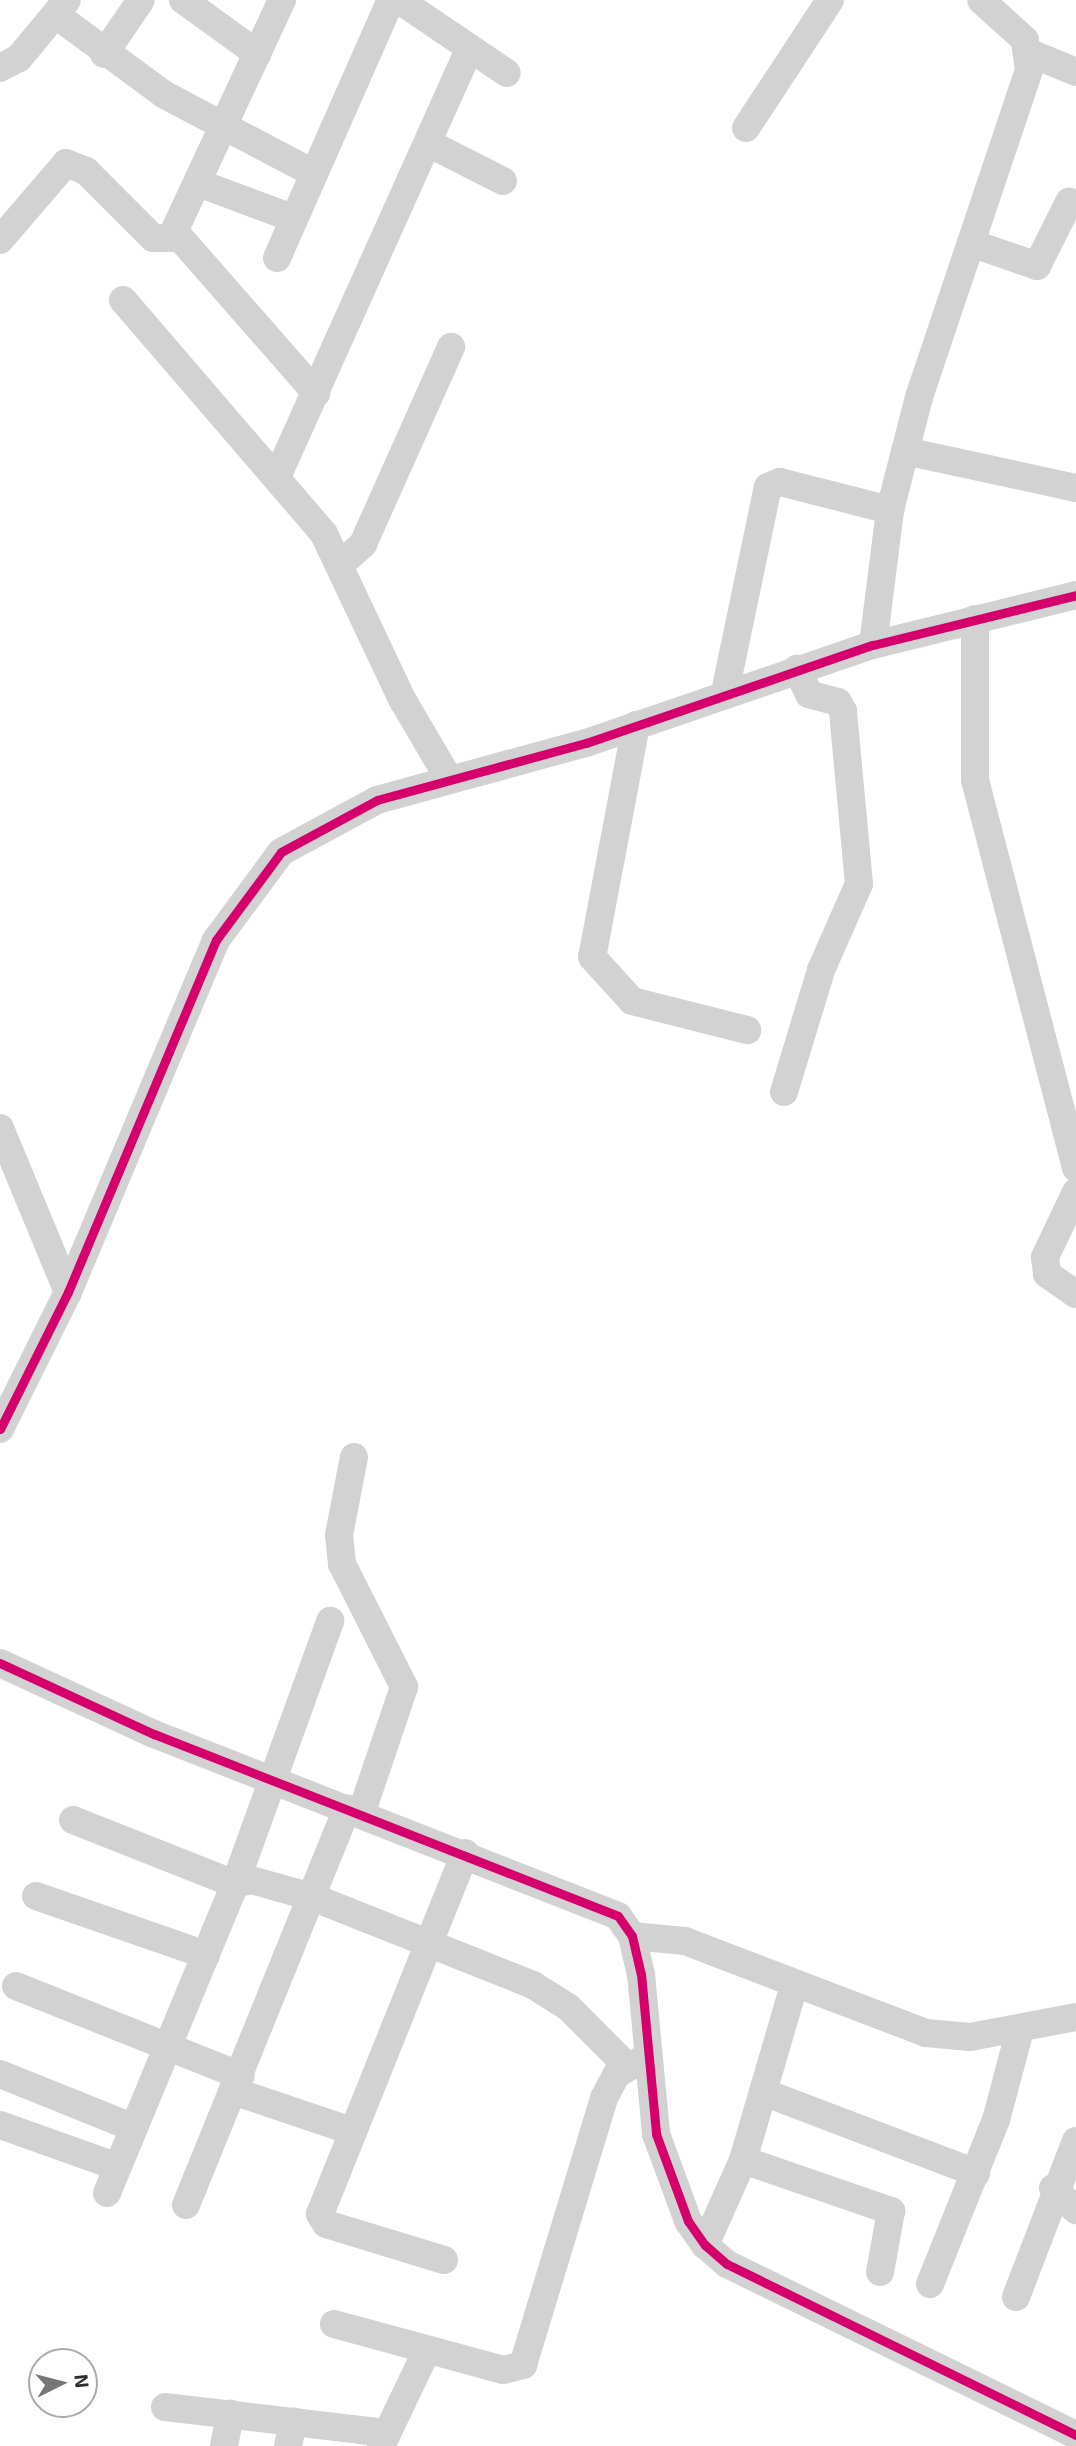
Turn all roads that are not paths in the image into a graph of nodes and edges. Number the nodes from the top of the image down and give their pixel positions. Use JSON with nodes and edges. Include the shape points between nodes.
{"nodes":[{"id":1,"x":141,"y":0,"type":"edge"},
{"id":2,"x":183,"y":0,"type":"edge"},
{"id":3,"x":282,"y":0,"type":"edge"},
{"id":4,"x":391,"y":0,"type":"edge"},
{"id":5,"x":399,"y":0,"type":"edge"},
{"id":6,"x":830,"y":0,"type":"edge"},
{"id":7,"x":981,"y":0,"type":"edge"},
{"id":8,"x":61,"y":8,"type":"edge"},
{"id":9,"x":470,"y":48,"type":"junction"},
{"id":10,"x":1030,"y":53,"type":"junction"},
{"id":11,"x":104,"y":54,"type":"junction"},
{"id":12,"x":257,"y":54,"type":"junction"},
{"id":13,"x":0,"y":68,"type":"edge"},
{"id":14,"x":1076,"y":72,"type":"edge"},
{"id":15,"x":507,"y":73,"type":"dead end"},
{"id":16,"x":746,"y":128,"type":"dead end"},
{"id":17,"x":225,"y":129,"type":"junction"},
{"id":18,"x":428,"y":143,"type":"junction"},
{"id":19,"x":313,"y":173,"type":"junction"},
{"id":20,"x":503,"y":181,"type":"dead end"},
{"id":21,"x":201,"y":184,"type":"junction"},
{"id":22,"x":1069,"y":202,"type":"dead end"},
{"id":23,"x":292,"y":218,"type":"junction"},
{"id":24,"x":176,"y":233,"type":"junction"},
{"id":25,"x":0,"y":240,"type":"edge"},
{"id":26,"x":971,"y":243,"type":"junction"},
{"id":27,"x":277,"y":258,"type":"dead end"},
{"id":28,"x":123,"y":300,"type":"dead end"},
{"id":29,"x":451,"y":347,"type":"dead end"},
{"id":30,"x":316,"y":393,"type":"junction"},
{"id":31,"x":905,"y":451,"type":"junction"},
{"id":32,"x":277,"y":477,"type":"junction"},
{"id":33,"x":1076,"y":488,"type":"edge"},
{"id":34,"x":890,"y":510,"type":"junction"},
{"id":35,"x":341,"y":564,"type":"junction"},
{"id":36,"x":1076,"y":595,"type":"edge"},
{"id":37,"x":975,"y":619,"type":"junction"},
{"id":38,"x":873,"y":645,"type":"junction"},
{"id":39,"x":797,"y":669,"type":"junction"},
{"id":40,"x":725,"y":692,"type":"junction"},
{"id":41,"x":636,"y":725,"type":"junction"},
{"id":42,"x":449,"y":779,"type":"junction"},
{"id":43,"x":747,"y":1030,"type":"dead end"},
{"id":44,"x":784,"y":1092,"type":"dead end"},
{"id":45,"x":0,"y":1128,"type":"edge"},
{"id":46,"x":1076,"y":1168,"type":"edge"},
{"id":47,"x":1076,"y":1192,"type":"edge"},
{"id":48,"x":68,"y":1293,"type":"junction"},
{"id":49,"x":1076,"y":1294,"type":"edge"},
{"id":50,"x":0,"y":1429,"type":"edge"},
{"id":51,"x":354,"y":1457,"type":"dead end"},
{"id":52,"x":330,"y":1621,"type":"dead end"},
{"id":53,"x":0,"y":1663,"type":"edge"},
{"id":54,"x":276,"y":1777,"type":"junction"},
{"id":55,"x":354,"y":1811,"type":"junction"},
{"id":56,"x":73,"y":1820,"type":"dead end"},
{"id":57,"x":465,"y":1853,"type":"junction"},
{"id":58,"x":235,"y":1884,"type":"junction"},
{"id":59,"x":36,"y":1896,"type":"dead end"},
{"id":60,"x":312,"y":1897,"type":"junction"},
{"id":61,"x":632,"y":1936,"type":"junction"},
{"id":62,"x":429,"y":1944,"type":"junction"},
{"id":63,"x":206,"y":1955,"type":"junction"},
{"id":64,"x":16,"y":1986,"type":"dead end"},
{"id":65,"x":794,"y":1986,"type":"junction"},
{"id":66,"x":1076,"y":2017,"type":"edge"},
{"id":67,"x":1020,"y":2030,"type":"junction"},
{"id":68,"x":167,"y":2044,"type":"junction"},
{"id":69,"x":637,"y":2062,"type":"junction"},
{"id":70,"x":0,"y":2074,"type":"edge"},
{"id":71,"x":237,"y":2083,"type":"junction"},
{"id":72,"x":763,"y":2092,"type":"junction"},
{"id":73,"x":0,"y":2125,"type":"edge"},
{"id":74,"x":134,"y":2128,"type":"junction"},
{"id":75,"x":349,"y":2130,"type":"junction"},
{"id":76,"x":1076,"y":2141,"type":"edge"},
{"id":77,"x":743,"y":2160,"type":"junction"},
{"id":78,"x":118,"y":2167,"type":"junction"},
{"id":79,"x":976,"y":2173,"type":"junction"},
{"id":80,"x":1054,"y":2188,"type":"junction"},
{"id":81,"x":107,"y":2193,"type":"dead end"},
{"id":82,"x":186,"y":2205,"type":"dead end"},
{"id":83,"x":1076,"y":2210,"type":"edge"},
{"id":84,"x":705,"y":2245,"type":"junction"},
{"id":85,"x":444,"y":2260,"type":"dead end"},
{"id":86,"x":880,"y":2272,"type":"dead end"},
{"id":87,"x":930,"y":2284,"type":"dead end"},
{"id":88,"x":1016,"y":2297,"type":"dead end"},
{"id":89,"x":334,"y":2324,"type":"dead end"},
{"id":90,"x":427,"y":2350,"type":"junction"},
{"id":91,"x":165,"y":2407,"type":"dead end"},
{"id":92,"x":230,"y":2414,"type":"junction"},
{"id":93,"x":291,"y":2434,"type":"edge"},
{"id":94,"x":1076,"y":2435,"type":"edge"},
{"id":95,"x":384,"y":2439,"type":"edge"},
{"id":96,"x":224,"y":2446,"type":"edge"}],
"edges":[{"from":1,"to":11,"type":"street"},
{"from":2,"to":12,"type":"street"},
{"from":3,"to":12,"type":"street"},
{"from":4,"to":19,"type":"street"},
{"from":5,"to":9,"type":"street"},
{"from":6,"to":16,"type":"street"},
{"from":7,"to":10,"type":"street","via":[[1016,28]]},
{"from":8,"to":11,"type":"street"},
{"from":8,"to":13,"type":"street","via":[[19,58]]},
{"from":9,"to":15,"type":"street"},
{"from":9,"to":18,"type":"street"},
{"from":10,"to":14,"type":"street"},
{"from":10,"to":26,"type":"street"},
{"from":11,"to":17,"type":"street"},
{"from":12,"to":17,"type":"street"},
{"from":17,"to":19,"type":"street"},
{"from":17,"to":21,"type":"street"},
{"from":18,"to":20,"type":"street"},
{"from":18,"to":30,"type":"street"},
{"from":19,"to":23,"type":"street"},
{"from":21,"to":23,"type":"street"},
{"from":21,"to":24,"type":"street"},
{"from":22,"to":26,"type":"street","via":[[1037,266]]},
{"from":23,"to":27,"type":"street"},
{"from":24,"to":25,"type":"street","via":[[153,238],[86,171],[66,163]]},
{"from":24,"to":30,"type":"street"},
{"from":26,"to":31,"type":"street"},
{"from":28,"to":32,"type":"street"},
{"from":29,"to":35,"type":"street","via":[[363,544]]},
{"from":30,"to":32,"type":"street"},
{"from":31,"to":33,"type":"street"},
{"from":31,"to":34,"type":"street"},
{"from":32,"to":35,"type":"street"},
{"from":34,"to":38,"type":"street"},
{"from":34,"to":40,"type":"street","via":[[780,482],[768,487]]},
{"from":35,"to":42,"type":"street","via":[[401,699]]},
{"from":36,"to":37,"type":"street"},
{"from":37,"to":38,"type":"street"},
{"from":37,"to":46,"type":"street","via":[[975,780]]},
{"from":38,"to":39,"type":"street"},
{"from":39,"to":40,"type":"street"},
{"from":39,"to":44,"type":"street","via":[[809,694],[838,702],[843,711],[859,884],[821,970]]},
{"from":40,"to":41,"type":"street"},
{"from":41,"to":42,"type":"street"},
{"from":41,"to":43,"type":"street","via":[[592,957],[632,1002]]},
{"from":42,"to":48,"type":"street","via":[[377,800],[281,852],[247,895],[216,940]]},
{"from":45,"to":48,"type":"street"},
{"from":47,"to":49,"type":"street","via":[[1045,1257],[1047,1274]]},
{"from":48,"to":50,"type":"street"},
{"from":51,"to":55,"type":"street","via":[[339,1535],[342,1564],[404,1687]]},
{"from":52,"to":54,"type":"street"},
{"from":53,"to":54,"type":"street","via":[[154,1734]]},
{"from":54,"to":55,"type":"street"},
{"from":54,"to":58,"type":"street"},
{"from":55,"to":57,"type":"street"},
{"from":55,"to":60,"type":"street"},
{"from":56,"to":58,"type":"street"},
{"from":57,"to":61,"type":"street","via":[[590,1900],[618,1916]]},
{"from":57,"to":62,"type":"street"},
{"from":58,"to":60,"type":"street","via":[[251,1880]]},
{"from":58,"to":63,"type":"street"},
{"from":59,"to":63,"type":"street"},
{"from":60,"to":62,"type":"street"},
{"from":60,"to":71,"type":"street"},
{"from":61,"to":65,"type":"street","via":[[685,1941]]},
{"from":61,"to":69,"type":"street"},
{"from":62,"to":69,"type":"street","via":[[553,1996]]},
{"from":62,"to":75,"type":"street"},
{"from":63,"to":68,"type":"street"},
{"from":64,"to":68,"type":"street"},
{"from":65,"to":67,"type":"street","via":[[926,2033],[970,2037]]},
{"from":65,"to":72,"type":"street"},
{"from":66,"to":67,"type":"street"},
{"from":67,"to":79,"type":"street"},
{"from":68,"to":71,"type":"street"},
{"from":68,"to":74,"type":"street"},
{"from":69,"to":84,"type":"street","via":[[656,2134],[688,2221]]},
{"from":69,"to":90,"type":"street","via":[[604,2098],[523,2365],[503,2370]]},
{"from":70,"to":74,"type":"street"},
{"from":71,"to":75,"type":"street"},
{"from":71,"to":82,"type":"street"},
{"from":72,"to":77,"type":"street"},
{"from":72,"to":79,"type":"street"},
{"from":73,"to":78,"type":"street"},
{"from":74,"to":78,"type":"street"},
{"from":75,"to":85,"type":"street","via":[[321,2219]]},
{"from":76,"to":80,"type":"street"},
{"from":77,"to":84,"type":"street"},
{"from":77,"to":86,"type":"street","via":[[891,2211]]},
{"from":78,"to":81,"type":"street"},
{"from":79,"to":87,"type":"street"},
{"from":80,"to":83,"type":"street"},
{"from":80,"to":88,"type":"street"},
{"from":84,"to":94,"type":"street","via":[[727,2264]]},
{"from":89,"to":90,"type":"street"},
{"from":90,"to":95,"type":"street"},
{"from":91,"to":92,"type":"street"},
{"from":92,"to":93,"type":"street"},
{"from":92,"to":96,"type":"street"},
{"from":93,"to":95,"type":"street"}]}
